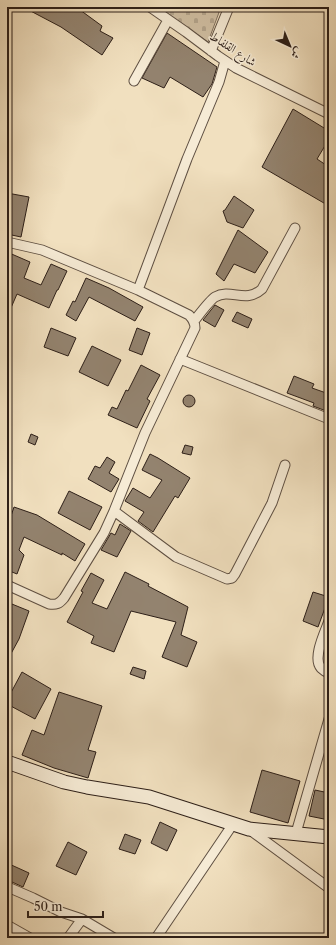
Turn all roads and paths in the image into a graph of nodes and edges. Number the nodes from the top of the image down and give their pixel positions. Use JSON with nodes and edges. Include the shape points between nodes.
{"nodes":[{"id":1,"x":150,"y":7,"type":"edge"},
{"id":2,"x":229,"y":7,"type":"edge"},
{"id":3,"x":168,"y":20,"type":"junction"},
{"id":4,"x":211,"y":51,"type":"junction"},
{"id":5,"x":225,"y":61,"type":"junction"},
{"id":6,"x":134,"y":81,"type":"dead end"},
{"id":7,"x":329,"y":114,"type":"edge"},
{"id":8,"x":294,"y":228,"type":"dead end"},
{"id":9,"x":7,"y":242,"type":"edge"},
{"id":10,"x":138,"y":290,"type":"junction"},
{"id":11,"x":194,"y":321,"type":"junction"},
{"id":12,"x":180,"y":359,"type":"junction"},
{"id":13,"x":329,"y":419,"type":"edge"},
{"id":14,"x":285,"y":465,"type":"dead end"},
{"id":15,"x":114,"y":511,"type":"junction"},
{"id":16,"x":7,"y":584,"type":"edge"},
{"id":17,"x":329,"y":621,"type":"edge"},
{"id":18,"x":329,"y":674,"type":"edge"},
{"id":19,"x":329,"y":719,"type":"edge"},
{"id":20,"x":7,"y":762,"type":"edge"},
{"id":21,"x":233,"y":824,"type":"junction"},
{"id":22,"x":249,"y":829,"type":"junction"},
{"id":23,"x":296,"y":833,"type":"junction"},
{"id":24,"x":329,"y":837,"type":"edge"},
{"id":25,"x":10,"y":888,"type":"dead end"},
{"id":26,"x":329,"y":888,"type":"edge"},
{"id":27,"x":82,"y":919,"type":"junction"},
{"id":28,"x":7,"y":925,"type":"edge"},
{"id":29,"x":30,"y":938,"type":"edge"},
{"id":30,"x":68,"y":938,"type":"edge"},
{"id":31,"x":114,"y":938,"type":"edge"},
{"id":32,"x":156,"y":938,"type":"edge"}],
"edges":[{"from":1,"to":3,"type":"street","name":"شارع القلفاط"},
{"from":2,"to":4,"type":"street"},
{"from":3,"to":4,"type":"street","name":"شارع القلفاط"},
{"from":3,"to":6,"type":"street"},
{"from":4,"to":5,"type":"street","name":"شارع القلفاط"},
{"from":5,"to":7,"type":"street","name":"شارع القلفاط"},
{"from":5,"to":10,"type":"street"},
{"from":8,"to":11,"type":"street","via":[[257,294],[226,294],[215,297]]},
{"from":9,"to":10,"type":"street","via":[[42,250]]},
{"from":10,"to":11,"type":"street","via":[[189,315]]},
{"from":11,"to":12,"type":"street","via":[[195,328]]},
{"from":12,"to":13,"type":"street"},
{"from":12,"to":15,"type":"street","via":[[145,433]]},
{"from":14,"to":15,"type":"street","via":[[272,503],[232,578],[227,579],[176,557]]},
{"from":15,"to":16,"type":"street","via":[[100,539],[60,603],[49,604]]},
{"from":17,"to":18,"type":"street","via":[[318,654],[320,667]]},
{"from":19,"to":23,"type":"street"},
{"from":20,"to":21,"type":"street","via":[[64,782],[149,797]]},
{"from":21,"to":22,"type":"street"},
{"from":21,"to":32,"type":"street"},
{"from":22,"to":23,"type":"street"},
{"from":22,"to":26,"type":"street"},
{"from":23,"to":24,"type":"street"},
{"from":25,"to":27,"type":"street"},
{"from":27,"to":30,"type":"street"},
{"from":27,"to":31,"type":"street"},
{"from":28,"to":29,"type":"street"}]}
